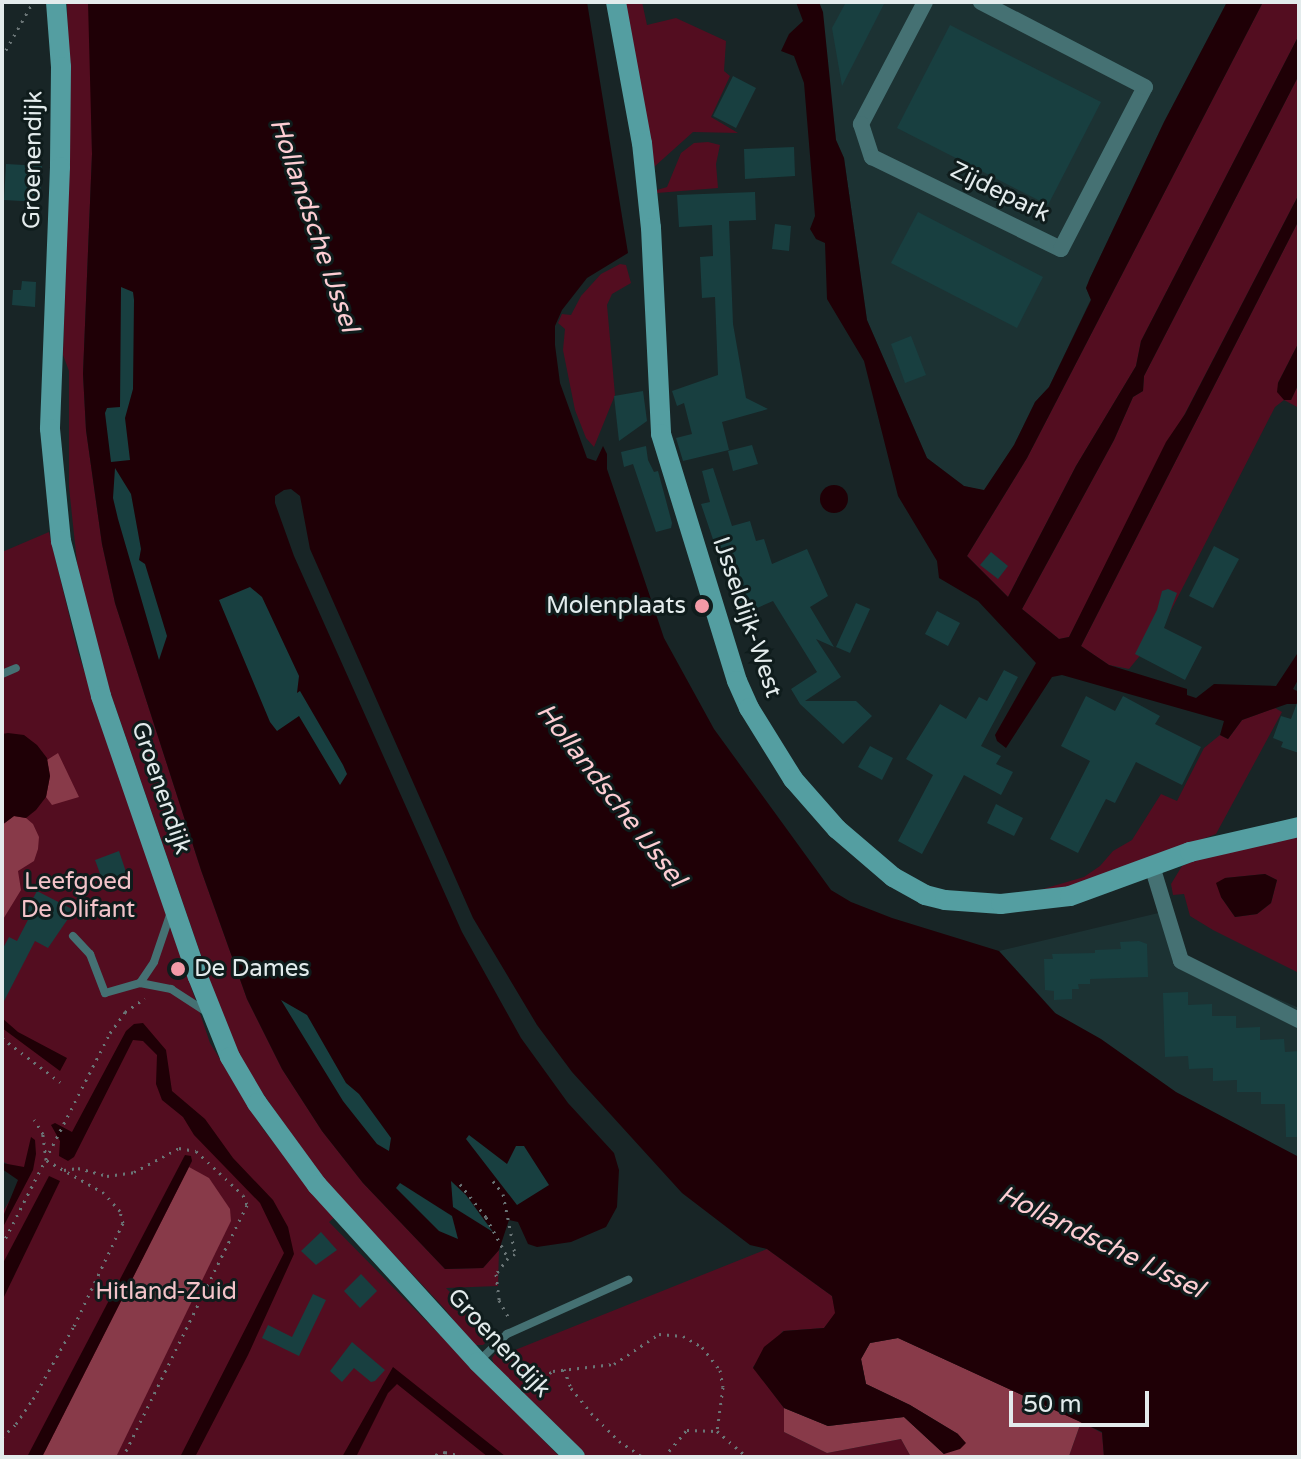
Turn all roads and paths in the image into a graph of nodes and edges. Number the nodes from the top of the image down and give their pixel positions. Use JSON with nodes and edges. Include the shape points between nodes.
{"nodes":[{"id":1,"x":33,"y":2,"type":"edge"},
{"id":2,"x":56,"y":2,"type":"edge"},
{"id":3,"x":616,"y":2,"type":"edge"},
{"id":4,"x":925,"y":2,"type":"edge"},
{"id":5,"x":981,"y":2,"type":"edge"},
{"id":6,"x":2,"y":57,"type":"edge"},
{"id":7,"x":16,"y":668,"type":"dead end"},
{"id":8,"x":2,"y":674,"type":"edge"},
{"id":9,"x":1299,"y":827,"type":"edge"},
{"id":10,"x":1152,"y":866,"type":"junction"},
{"id":11,"x":173,"y":904,"type":"junction"},
{"id":12,"x":73,"y":936,"type":"dead end"},
{"id":13,"x":140,"y":983,"type":"junction"},
{"id":14,"x":154,"y":996,"type":"dead end"},
{"id":15,"x":212,"y":1016,"type":"junction"},
{"id":16,"x":1299,"y":1020,"type":"edge"},
{"id":17,"x":2,"y":1038,"type":"edge"},
{"id":18,"x":60,"y":1082,"type":"dead end"},
{"id":19,"x":34,"y":1119,"type":"dead end"},
{"id":20,"x":46,"y":1160,"type":"junction"},
{"id":21,"x":64,"y":1170,"type":"junction"},
{"id":22,"x":493,"y":1181,"type":"dead end"},
{"id":23,"x":460,"y":1184,"type":"dead end"},
{"id":24,"x":2,"y":1245,"type":"edge"},
{"id":25,"x":508,"y":1258,"type":"junction"},
{"id":26,"x":628,"y":1280,"type":"dead end"},
{"id":27,"x":517,"y":1330,"type":"junction"},
{"id":28,"x":478,"y":1362,"type":"junction"},
{"id":29,"x":564,"y":1369,"type":"junction"},
{"id":30,"x":514,"y":1397,"type":"junction"},
{"id":31,"x":717,"y":1431,"type":"junction"},
{"id":32,"x":2,"y":1437,"type":"edge"},
{"id":33,"x":123,"y":1457,"type":"edge"},
{"id":34,"x":428,"y":1457,"type":"edge"},
{"id":35,"x":465,"y":1457,"type":"edge"},
{"id":36,"x":575,"y":1457,"type":"edge"},
{"id":37,"x":643,"y":1457,"type":"edge"},
{"id":38,"x":664,"y":1457,"type":"edge"},
{"id":39,"x":747,"y":1457,"type":"edge"},
{"id":40,"x":849,"y":1457,"type":"edge"},
{"id":41,"x":864,"y":1457,"type":"edge"}],
"edges":[{"from":1,"to":6,"type":"path"},
{"from":2,"to":11,"type":"street","name":"Groenendijk","via":[[60,167],[50,429],[61,541],[101,696]]},
{"from":3,"to":10,"type":"street","name":"IJsseldijk-West","via":[[642,143],[651,228],[661,434],[737,681],[770,744],[837,829],[893,877],[925,895],[1037,902],[1070,896]]},
{"from":4,"to":5,"type":"street","name":"Zijdepark","via":[[861,124],[872,157],[1061,249],[1145,87]]},
{"from":7,"to":8,"type":"lane"},
{"from":9,"to":10,"type":"street","name":"IJsseldijk-West","via":[[1225,842]]},
{"from":10,"to":16,"type":"street","via":[[1181,961]]},
{"from":11,"to":13,"type":"lane","via":[[154,962]]},
{"from":11,"to":15,"type":"street","name":"Groenendijk"},
{"from":12,"to":13,"type":"lane","via":[[90,954],[105,993]]},
{"from":13,"to":15,"type":"lane","via":[[171,989]]},
{"from":14,"to":20,"type":"path","via":[[138,1001],[115,1025]]},
{"from":15,"to":28,"type":"street","name":"Groenendijk","via":[[257,1103],[317,1185]]},
{"from":17,"to":18,"type":"path"},
{"from":19,"to":20,"type":"path","via":[[43,1134]]},
{"from":20,"to":21,"type":"path"},
{"from":20,"to":24,"type":"path"},
{"from":21,"to":32,"type":"path","via":[[110,1198],[123,1223],[33,1399]]},
{"from":21,"to":33,"type":"path","via":[[107,1176],[134,1172],[179,1148],[196,1151],[247,1205]]},
{"from":22,"to":25,"type":"path","via":[[503,1194],[515,1254]]},
{"from":23,"to":25,"type":"path"},
{"from":25,"to":27,"type":"path","via":[[496,1274],[499,1300]]},
{"from":26,"to":27,"type":"lane"},
{"from":27,"to":28,"type":"lane"},
{"from":28,"to":30,"type":"street","name":"Groenendijk"},
{"from":29,"to":30,"type":"path","via":[[540,1377]]},
{"from":29,"to":31,"type":"path","via":[[614,1364],[659,1334],[683,1336],[702,1347],[720,1370]]},
{"from":29,"to":37,"type":"path","via":[[580,1400],[619,1441]]},
{"from":30,"to":36,"type":"street","name":"Groenendijk"},
{"from":31,"to":38,"type":"path","via":[[687,1430]]},
{"from":31,"to":39,"type":"path"},
{"from":34,"to":35,"type":"path","via":[[445,1452]]},
{"from":40,"to":41,"type":"path"}]}
